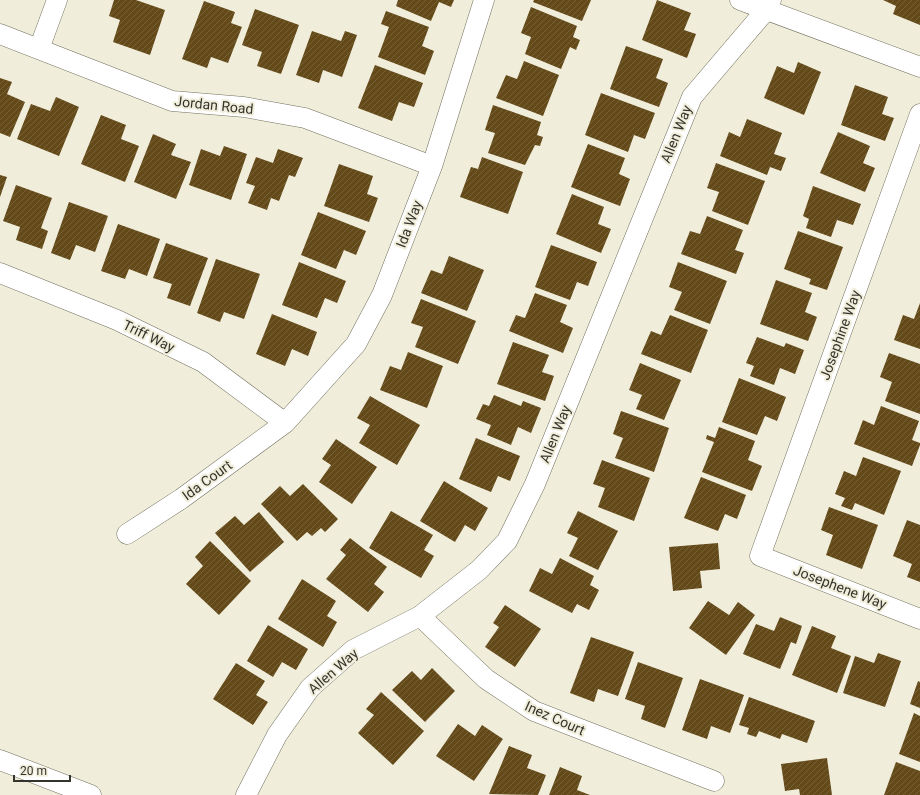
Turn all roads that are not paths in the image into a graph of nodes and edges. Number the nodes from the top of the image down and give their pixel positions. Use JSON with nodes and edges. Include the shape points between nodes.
{"nodes":[{"id":1,"x":57,"y":0,"type":"edge"},
{"id":2,"x":484,"y":0,"type":"edge"},
{"id":3,"x":740,"y":0,"type":"edge"},
{"id":4,"x":769,"y":5,"type":"edge"},
{"id":5,"x":0,"y":34,"type":"edge"},
{"id":6,"x":39,"y":49,"type":"junction"},
{"id":7,"x":920,"y":67,"type":"edge"},
{"id":8,"x":920,"y":114,"type":"edge"},
{"id":9,"x":432,"y":166,"type":"junction"},
{"id":10,"x":0,"y":273,"type":"edge"},
{"id":11,"x":285,"y":423,"type":"junction"},
{"id":12,"x":127,"y":534,"type":"dead end"},
{"id":13,"x":760,"y":556,"type":"joint"},
{"id":14,"x":420,"y":616,"type":"junction"},
{"id":15,"x":920,"y":619,"type":"edge"},
{"id":16,"x":0,"y":760,"type":"edge"},
{"id":17,"x":714,"y":781,"type":"dead end"},
{"id":18,"x":91,"y":795,"type":"edge"},
{"id":19,"x":246,"y":795,"type":"edge"}],
"edges":[{"from":1,"to":6,"type":"street"},
{"from":2,"to":9,"type":"street","name":"Ida Way"},
{"from":3,"to":4,"type":"street"},
{"from":4,"to":7,"type":"street"},
{"from":4,"to":14,"type":"street","name":"Allen Way","via":[[692,97],[535,484],[507,541],[479,570]]},
{"from":5,"to":6,"type":"street","name":"Jordan Road"},
{"from":6,"to":9,"type":"street","name":"Jordan Road","via":[[172,101],[244,107],[305,118]]},
{"from":8,"to":13,"type":"street","name":"Josephine Way"},
{"from":9,"to":11,"type":"street","name":"Ida Way","via":[[382,296],[356,344]]},
{"from":10,"to":11,"type":"street","name":"Triff Way","via":[[117,320],[203,362]]},
{"from":11,"to":12,"type":"street","name":"Ida Court","via":[[181,499]]},
{"from":13,"to":15,"type":"street","name":"Josephene Way"},
{"from":14,"to":17,"type":"street","name":"Inez Court","via":[[486,679],[534,711]]},
{"from":14,"to":19,"type":"street","name":"Allen Way","via":[[353,650],[310,688],[277,735]]},
{"from":16,"to":18,"type":"street"}]}
